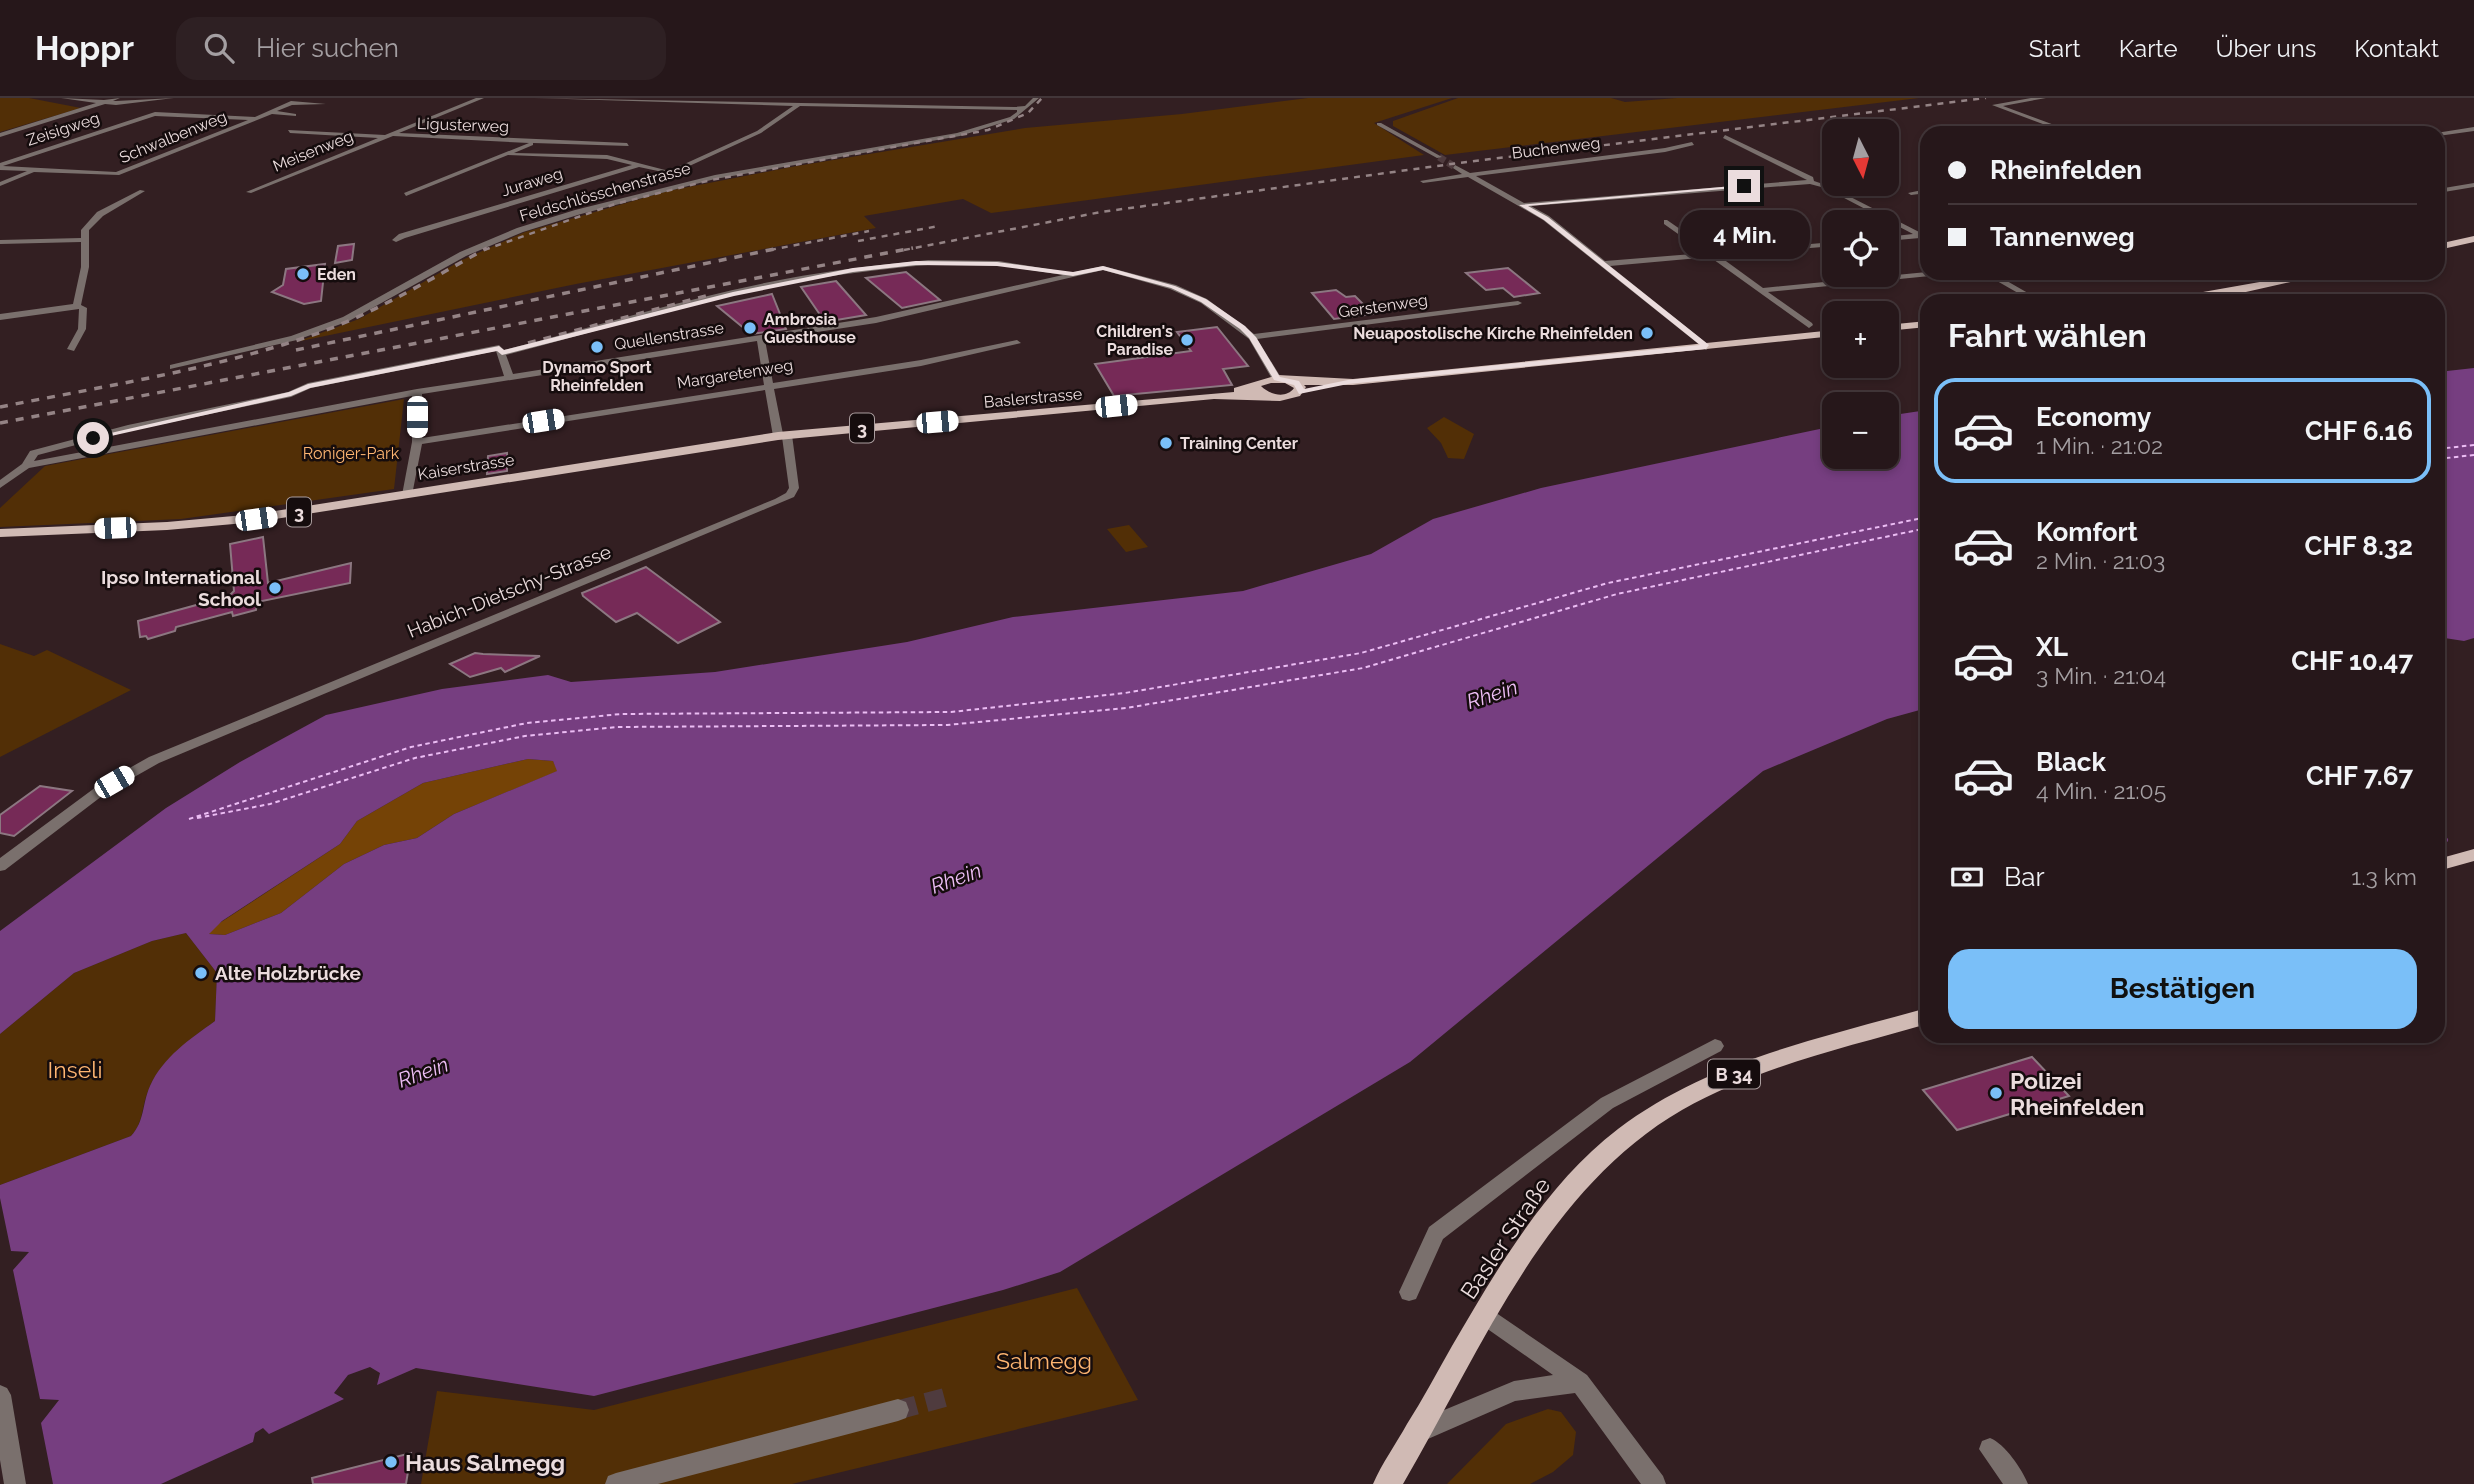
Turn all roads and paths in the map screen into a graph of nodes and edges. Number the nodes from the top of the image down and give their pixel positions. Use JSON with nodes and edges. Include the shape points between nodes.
{"nodes":[{"id":1,"x":64,"y":98,"type":"edge"},
{"id":2,"x":117,"y":98,"type":"edge"},
{"id":3,"x":171,"y":98,"type":"edge"},
{"id":4,"x":481,"y":98,"type":"edge"},
{"id":5,"x":537,"y":98,"type":"edge"},
{"id":6,"x":1036,"y":98,"type":"edge"},
{"id":7,"x":2043,"y":98,"type":"edge"},
{"id":8,"x":103,"y":103,"type":"junction"},
{"id":9,"x":323,"y":104,"type":"dead end"},
{"id":10,"x":798,"y":105,"type":"junction"},
{"id":11,"x":1020,"y":109,"type":"junction"},
{"id":12,"x":270,"y":113,"type":"junction"},
{"id":13,"x":294,"y":115,"type":"dead end"},
{"id":14,"x":259,"y":118,"type":"junction"},
{"id":15,"x":1379,"y":124,"type":"dead end"},
{"id":16,"x":2054,"y":126,"type":"edge"},
{"id":17,"x":2474,"y":129,"type":"edge"},
{"id":18,"x":290,"y":131,"type":"dead end"},
{"id":19,"x":2445,"y":133,"type":"edge"},
{"id":20,"x":0,"y":135,"type":"edge"},
{"id":21,"x":389,"y":136,"type":"junction"},
{"id":22,"x":1725,"y":137,"type":"dead end"},
{"id":23,"x":535,"y":142,"type":"junction"},
{"id":24,"x":1692,"y":144,"type":"dead end"},
{"id":25,"x":628,"y":145,"type":"dead end"},
{"id":26,"x":510,"y":155,"type":"junction"},
{"id":27,"x":1439,"y":158,"type":"tunnel mouth"},
{"id":28,"x":639,"y":165,"type":"junction"},
{"id":29,"x":0,"y":166,"type":"edge"},
{"id":30,"x":1455,"y":167,"type":"tunnel mouth"},
{"id":31,"x":34,"y":170,"type":"junction"},
{"id":32,"x":1468,"y":175,"type":"junction"},
{"id":33,"x":1423,"y":181,"type":"dead end"},
{"id":34,"x":1810,"y":182,"type":"junction"},
{"id":35,"x":0,"y":184,"type":"edge"},
{"id":36,"x":2474,"y":186,"type":"edge"},
{"id":37,"x":2445,"y":190,"type":"edge"},
{"id":38,"x":142,"y":191,"type":"dead end"},
{"id":39,"x":249,"y":192,"type":"dead end"},
{"id":40,"x":1920,"y":192,"type":"edge"},
{"id":41,"x":1911,"y":193,"type":"dead end"},
{"id":42,"x":406,"y":194,"type":"dead end"},
{"id":43,"x":1522,"y":205,"type":"junction"},
{"id":44,"x":1667,"y":222,"type":"dead end"},
{"id":45,"x":1920,"y":236,"type":"edge"},
{"id":46,"x":399,"y":238,"type":"dead end"},
{"id":47,"x":1920,"y":238,"type":"edge"},
{"id":48,"x":1899,"y":239,"type":"edge"},
{"id":49,"x":2474,"y":239,"type":"edge"},
{"id":50,"x":86,"y":240,"type":"junction"},
{"id":51,"x":0,"y":243,"type":"edge"},
{"id":52,"x":1822,"y":245,"type":"edge"},
{"id":53,"x":2445,"y":245,"type":"edge"},
{"id":54,"x":1712,"y":254,"type":"junction"},
{"id":55,"x":1602,"y":264,"type":"junction"},
{"id":56,"x":1073,"y":274,"type":"junction"},
{"id":57,"x":1920,"y":275,"type":"edge"},
{"id":58,"x":2000,"y":280,"type":"edge"},
{"id":59,"x":2291,"y":280,"type":"edge"},
{"id":60,"x":1762,"y":290,"type":"junction"},
{"id":61,"x":2025,"y":294,"type":"edge"},
{"id":62,"x":2216,"y":294,"type":"edge"},
{"id":63,"x":1518,"y":303,"type":"dead end"},
{"id":64,"x":77,"y":306,"type":"junction"},
{"id":65,"x":0,"y":317,"type":"edge"},
{"id":66,"x":1809,"y":325,"type":"dead end"},
{"id":67,"x":1920,"y":325,"type":"edge"},
{"id":68,"x":1899,"y":327,"type":"edge"},
{"id":69,"x":1822,"y":334,"type":"edge"},
{"id":70,"x":1252,"y":337,"type":"junction"},
{"id":71,"x":761,"y":339,"type":"junction"},
{"id":72,"x":1017,"y":343,"type":"dead end"},
{"id":73,"x":1706,"y":346,"type":"junction"},
{"id":74,"x":71,"y":349,"type":"dead end"},
{"id":75,"x":502,"y":353,"type":"junction"},
{"id":76,"x":173,"y":367,"type":"dead end"},
{"id":77,"x":509,"y":377,"type":"junction"},
{"id":78,"x":1277,"y":379,"type":"junction"},
{"id":79,"x":772,"y":384,"type":"junction"},
{"id":80,"x":1296,"y":387,"type":"junction"},
{"id":81,"x":1262,"y":390,"type":"junction"},
{"id":82,"x":417,"y":392,"type":"junction"},
{"id":83,"x":235,"y":405,"type":"junction"},
{"id":84,"x":937,"y":422,"type":"joint"},
{"id":85,"x":236,"y":427,"type":"junction"},
{"id":86,"x":783,"y":436,"type":"junction"},
{"id":87,"x":417,"y":442,"type":"junction"},
{"id":88,"x":26,"y":466,"type":"junction"},
{"id":89,"x":0,"y":485,"type":"edge"},
{"id":90,"x":407,"y":495,"type":"junction"},
{"id":91,"x":0,"y":533,"type":"edge"},
{"id":92,"x":2474,"y":855,"type":"edge"},
{"id":93,"x":2445,"y":863,"type":"edge"},
{"id":94,"x":0,"y":866,"type":"edge"},
{"id":95,"x":1920,"y":1018,"type":"edge"},
{"id":96,"x":1715,"y":1046,"type":"dead end"},
{"id":97,"x":1409,"y":1292,"type":"dead end"},
{"id":98,"x":1486,"y":1316,"type":"junction"},
{"id":99,"x":1580,"y":1382,"type":"junction"},
{"id":100,"x":0,"y":1395,"type":"edge"},
{"id":101,"x":898,"y":1409,"type":"tunnel mouth"},
{"id":102,"x":1421,"y":1431,"type":"junction"},
{"id":103,"x":1990,"y":1449,"type":"dead end"},
{"id":104,"x":15,"y":1484,"type":"edge"},
{"id":105,"x":616,"y":1484,"type":"edge"},
{"id":106,"x":1387,"y":1484,"type":"edge"},
{"id":107,"x":1656,"y":1484,"type":"edge"},
{"id":108,"x":2017,"y":1484,"type":"edge"}],
"edges":[{"from":1,"to":8,"type":"street"},
{"from":2,"to":8,"type":"street"},
{"from":3,"to":8,"type":"street"},
{"from":4,"to":21,"type":"street","name":"Meisenweg"},
{"from":5,"to":10,"type":"street"},
{"from":6,"to":11,"type":"street","name":"Feldschlösschenstrasse"},
{"from":7,"to":16,"type":"street","via":[[1996,105]]},
{"from":8,"to":20,"type":"street"},
{"from":9,"to":12,"type":"street","name":"Schwalbenweg","via":[[290,103]]},
{"from":10,"to":11,"type":"street"},
{"from":10,"to":28,"type":"street","via":[[759,132],[670,173]]},
{"from":11,"to":76,"type":"street","name":"Feldschlösschenstrasse","via":[[1013,118],[958,135],[715,177],[578,212],[463,254],[346,319],[263,347]]},
{"from":12,"to":13,"type":"street","name":"Schwalbenweg"},
{"from":12,"to":14,"type":"street","name":"Schwalbenweg"},
{"from":14,"to":29,"type":"street","name":"Zeisigweg","via":[[155,114]]},
{"from":14,"to":31,"type":"street","name":"Schwalbenweg","via":[[129,172],[104,175]]},
{"from":15,"to":27,"type":"street"},
{"from":17,"to":19,"type":"street"},
{"from":18,"to":21,"type":"street","name":"Meisenweg"},
{"from":21,"to":23,"type":"street","name":"Ligusterweg"},
{"from":21,"to":39,"type":"street","name":"Meisenweg"},
{"from":22,"to":34,"type":"street","via":[[1790,166],[1811,178]]},
{"from":23,"to":25,"type":"street","name":"Ligusterweg"},
{"from":23,"to":26,"type":"street","name":"Ligusterweg"},
{"from":24,"to":32,"type":"street","name":"Buchenweg"},
{"from":26,"to":28,"type":"street","name":"Ligusterweg","via":[[607,158]]},
{"from":26,"to":42,"type":"street","name":"Ligusterweg"},
{"from":28,"to":46,"type":"street","name":"Juraweg"},
{"from":29,"to":31,"type":"street","name":"Schwalbenweg"},
{"from":30,"to":32,"type":"street"},
{"from":31,"to":35,"type":"street"},
{"from":32,"to":33,"type":"street","name":"Buchenweg"},
{"from":32,"to":43,"type":"street"},
{"from":34,"to":43,"type":"street"},
{"from":34,"to":45,"type":"street"},
{"from":36,"to":37,"type":"street"},
{"from":38,"to":50,"type":"street","via":[[96,217],[85,230]]},
{"from":40,"to":41,"type":"street"},
{"from":43,"to":55,"type":"street","via":[[1546,218]]},
{"from":44,"to":54,"type":"street"},
{"from":47,"to":48,"type":"street"},
{"from":49,"to":53,"type":"main road"},
{"from":50,"to":51,"type":"street"},
{"from":50,"to":64,"type":"street"},
{"from":52,"to":54,"type":"street"},
{"from":54,"to":55,"type":"street"},
{"from":54,"to":60,"type":"street"},
{"from":55,"to":73,"type":"street"},
{"from":56,"to":70,"type":"street","name":"Quellenstrasse","via":[[1103,268],[1173,287],[1204,300]]},
{"from":56,"to":71,"type":"street","name":"Quellenstrasse","via":[[876,320]]},
{"from":56,"to":75,"type":"street","via":[[956,262],[877,266],[733,294]]},
{"from":57,"to":60,"type":"street"},
{"from":58,"to":61,"type":"street"},
{"from":59,"to":62,"type":"main road"},
{"from":60,"to":66,"type":"street"},
{"from":63,"to":70,"type":"street","name":"Gerstenweg"},
{"from":64,"to":65,"type":"street"},
{"from":64,"to":74,"type":"street","via":[[83,308],[82,329]]},
{"from":67,"to":68,"type":"main road"},
{"from":69,"to":73,"type":"main road"},
{"from":70,"to":78,"type":"street","name":"Quellenstrasse"},
{"from":71,"to":77,"type":"street","name":"Quellenstrasse"},
{"from":71,"to":79,"type":"street"},
{"from":72,"to":79,"type":"street","name":"Margaretenweg","via":[[921,363]]},
{"from":73,"to":80,"type":"main road"},
{"from":75,"to":77,"type":"street"},
{"from":75,"to":83,"type":"street","via":[[499,348],[484,349]]},
{"from":77,"to":82,"type":"street","name":"Quellenstrasse"},
{"from":78,"to":80,"type":"main road"},
{"from":78,"to":81,"type":"main road"},
{"from":79,"to":86,"type":"street"},
{"from":79,"to":87,"type":"street","name":"Margaretenweg"},
{"from":80,"to":81,"type":"main road","via":[[1286,397]]},
{"from":81,"to":84,"type":"main road","name":"Baslerstrasse","number":"3"},
{"from":82,"to":85,"type":"street","name":"Quellenstrasse"},
{"from":82,"to":87,"type":"street"},
{"from":83,"to":85,"type":"street"},
{"from":83,"to":88,"type":"street","via":[[34,453]]},
{"from":84,"to":86,"type":"main road","name":"Kaiserstrasse","number":"3"},
{"from":85,"to":88,"type":"street","name":"Quellenstrasse"},
{"from":86,"to":90,"type":"main road","name":"Kaiserstrasse","number":"3"},
{"from":86,"to":94,"type":"street","name":"Habich-Dietschy-Strasse","via":[[794,488],[790,495],[184,746],[101,790]]},
{"from":87,"to":90,"type":"street"},
{"from":88,"to":89,"type":"street"},
{"from":90,"to":91,"type":"main road","name":"Kaiserstrasse","number":"3","via":[[256,519]]},
{"from":92,"to":93,"type":"main road"},
{"from":95,"to":98,"type":"main road","name":"Basler Straße","number":"B 34","via":[[1733,1074],[1670,1105],[1616,1144],[1570,1189],[1527,1247]]},
{"from":96,"to":97,"type":"street","name":"Basler Straße","via":[[1607,1103],[1436,1233]]},
{"from":98,"to":99,"type":"street"},
{"from":98,"to":102,"type":"main road","name":"Basler Straße","number":"B 34"},
{"from":99,"to":102,"type":"street","via":[[1514,1391]]},
{"from":99,"to":107,"type":"street"},
{"from":100,"to":104,"type":"street"},
{"from":101,"to":105,"type":"street"},
{"from":102,"to":106,"type":"main road","name":"Basler Straße","number":"B 34"},
{"from":103,"to":108,"type":"street"}]}
